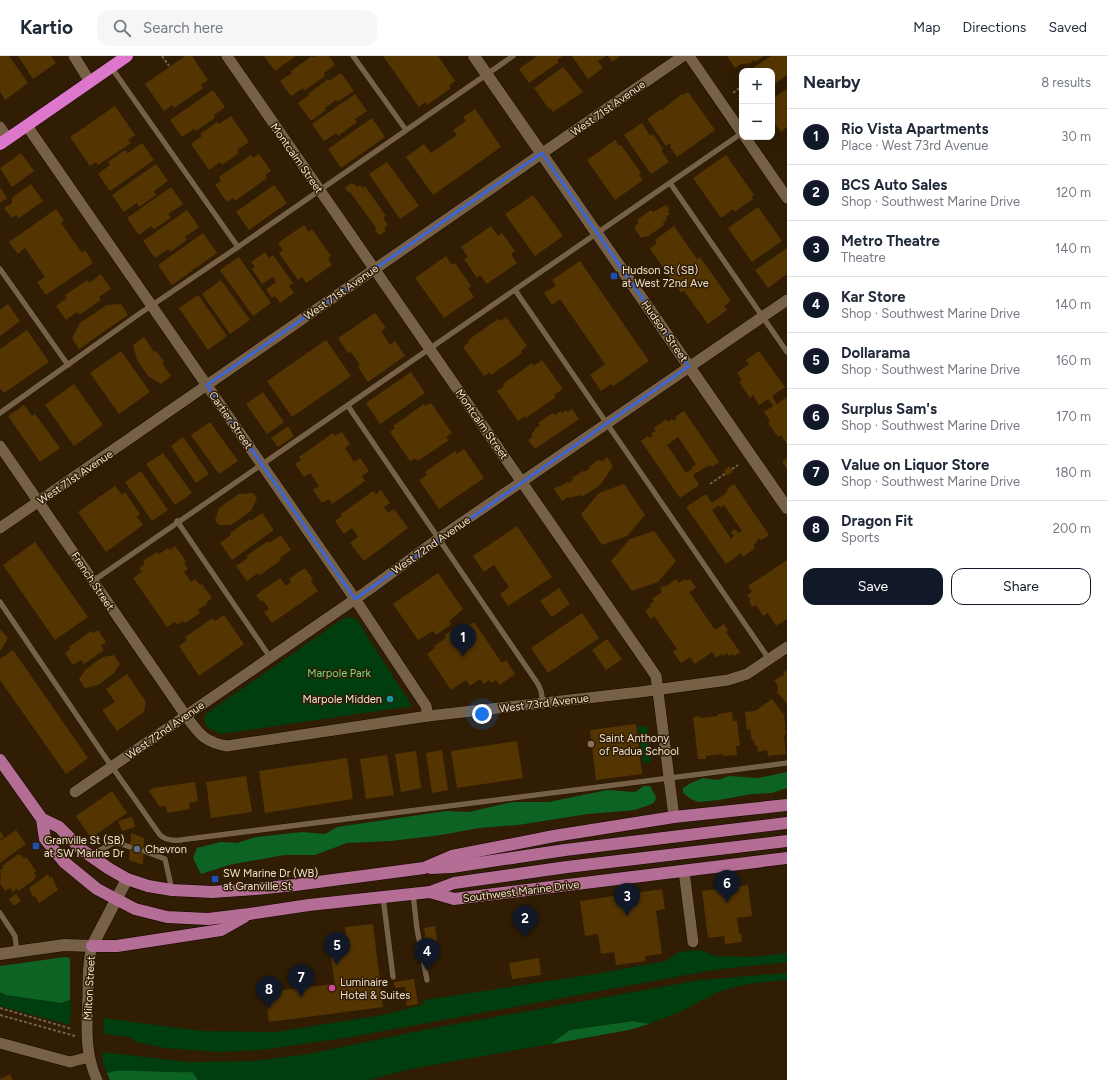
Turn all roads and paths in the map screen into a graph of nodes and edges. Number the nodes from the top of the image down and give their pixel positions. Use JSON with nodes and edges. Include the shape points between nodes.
{"nodes":[{"id":1,"x":74,"y":56,"type":"edge"},
{"id":2,"x":127,"y":56,"type":"edge"},
{"id":3,"x":162,"y":56,"type":"edge"},
{"id":4,"x":227,"y":56,"type":"edge"},
{"id":5,"x":353,"y":56,"type":"edge"},
{"id":6,"x":474,"y":56,"type":"edge"},
{"id":7,"x":513,"y":56,"type":"edge"},
{"id":8,"x":683,"y":56,"type":"edge"},
{"id":9,"x":689,"y":56,"type":"edge"},
{"id":10,"x":169,"y":66,"type":"dead end"},
{"id":11,"x":111,"y":68,"type":"junction"},
{"id":12,"x":487,"y":74,"type":"junction"},
{"id":13,"x":90,"y":82,"type":"junction"},
{"id":14,"x":739,"y":88,"type":"edge"},
{"id":15,"x":732,"y":93,"type":"dead end"},
{"id":16,"x":27,"y":126,"type":"junction"},
{"id":17,"x":0,"y":127,"type":"edge"},
{"id":18,"x":739,"y":129,"type":"edge"},
{"id":19,"x":406,"y":130,"type":"junction"},
{"id":20,"x":739,"y":135,"type":"edge"},
{"id":21,"x":746,"y":140,"type":"edge"},
{"id":22,"x":4,"y":142,"type":"edge"},
{"id":23,"x":542,"y":153,"type":"junction"},
{"id":24,"x":670,"y":182,"type":"junction"},
{"id":25,"x":319,"y":191,"type":"junction"},
{"id":26,"x":787,"y":198,"type":"edge"},
{"id":27,"x":598,"y":233,"type":"junction"},
{"id":28,"x":238,"y":247,"type":"junction"},
{"id":29,"x":0,"y":269,"type":"edge"},
{"id":30,"x":374,"y":270,"type":"junction"},
{"id":31,"x":515,"y":290,"type":"junction"},
{"id":32,"x":787,"y":300,"type":"edge"},
{"id":33,"x":151,"y":306,"type":"junction"},
{"id":34,"x":762,"y":316,"type":"junction"},
{"id":35,"x":429,"y":348,"type":"junction"},
{"id":36,"x":787,"y":352,"type":"edge"},
{"id":37,"x":68,"y":365,"type":"junction"},
{"id":38,"x":689,"y":366,"type":"junction"},
{"id":39,"x":207,"y":386,"type":"junction"},
{"id":40,"x":348,"y":406,"type":"junction"},
{"id":41,"x":0,"y":413,"type":"edge"},
{"id":42,"x":607,"y":424,"type":"junction"},
{"id":43,"x":0,"y":446,"type":"edge"},
{"id":44,"x":262,"y":464,"type":"junction"},
{"id":45,"x":738,"y":465,"type":"dead end"},
{"id":46,"x":732,"y":469,"type":"dead end"},
{"id":47,"x":726,"y":473,"type":"dead end"},
{"id":48,"x":522,"y":482,"type":"junction"},
{"id":49,"x":710,"y":484,"type":"dead end"},
{"id":50,"x":39,"y":501,"type":"junction"},
{"id":51,"x":787,"y":508,"type":"edge"},
{"id":52,"x":177,"y":521,"type":"junction"},
{"id":53,"x":0,"y":528,"type":"edge"},
{"id":54,"x":438,"y":539,"type":"junction"},
{"id":55,"x":93,"y":581,"type":"junction"},
{"id":56,"x":355,"y":599,"type":"junction"},
{"id":57,"x":0,"y":602,"type":"edge"},
{"id":58,"x":787,"y":647,"type":"edge"},
{"id":59,"x":270,"y":657,"type":"junction"},
{"id":60,"x":769,"y":659,"type":"junction"},
{"id":61,"x":658,"y":690,"type":"junction"},
{"id":62,"x":543,"y":704,"type":"junction"},
{"id":63,"x":186,"y":716,"type":"junction"},
{"id":64,"x":428,"y":716,"type":"junction"},
{"id":65,"x":0,"y":760,"type":"edge"},
{"id":66,"x":787,"y":763,"type":"edge"},
{"id":67,"x":112,"y":767,"type":"junction"},
{"id":68,"x":668,"y":779,"type":"junction"},
{"id":69,"x":75,"y":792,"type":"dead end"},
{"id":70,"x":787,"y":805,"type":"edge"},
{"id":71,"x":674,"y":817,"type":"junction"},
{"id":72,"x":42,"y":819,"type":"junction"},
{"id":73,"x":787,"y":823,"type":"edge"},
{"id":74,"x":787,"y":841,"type":"edge"},
{"id":75,"x":130,"y":847,"type":"dead end"},
{"id":76,"x":144,"y":851,"type":"dead end"},
{"id":77,"x":90,"y":856,"type":"junction"},
{"id":78,"x":787,"y":858,"type":"edge"},
{"id":79,"x":424,"y":868,"type":"junction"},
{"id":80,"x":684,"y":871,"type":"junction"},
{"id":81,"x":127,"y":879,"type":"junction"},
{"id":82,"x":172,"y":890,"type":"junction"},
{"id":83,"x":430,"y":892,"type":"junction"},
{"id":84,"x":413,"y":894,"type":"junction"},
{"id":85,"x":382,"y":897,"type":"junction"},
{"id":86,"x":116,"y":900,"type":"junction"},
{"id":87,"x":0,"y":913,"type":"edge"},
{"id":88,"x":249,"y":914,"type":"junction"},
{"id":89,"x":693,"y":942,"type":"dead end"},
{"id":90,"x":92,"y":946,"type":"junction"},
{"id":91,"x":17,"y":952,"type":"junction"},
{"id":92,"x":0,"y":954,"type":"edge"},
{"id":93,"x":393,"y":977,"type":"dead end"},
{"id":94,"x":427,"y":980,"type":"dead end"},
{"id":95,"x":0,"y":1008,"type":"edge"},
{"id":96,"x":0,"y":1015,"type":"edge"},
{"id":97,"x":72,"y":1029,"type":"dead end"},
{"id":98,"x":72,"y":1035,"type":"dead end"},
{"id":99,"x":0,"y":1043,"type":"edge"},
{"id":100,"x":88,"y":1057,"type":"junction"},
{"id":101,"x":96,"y":1080,"type":"edge"}],
"edges":[{"from":1,"to":13,"type":"street"},
{"from":2,"to":11,"type":"highway"},
{"from":3,"to":10,"type":"path"},
{"from":4,"to":25,"type":"street","name":"Montcalm Street"},
{"from":5,"to":19,"type":"lane"},
{"from":6,"to":12,"type":"street","name":"Hudson Street"},
{"from":7,"to":12,"type":"lane"},
{"from":8,"to":23,"type":"street","name":"West 71st Avenue"},
{"from":9,"to":18,"type":"street"},
{"from":11,"to":13,"type":"highway"},
{"from":11,"to":28,"type":"lane"},
{"from":12,"to":19,"type":"lane"},
{"from":12,"to":23,"type":"street","name":"Hudson Street"},
{"from":13,"to":16,"type":"highway"},
{"from":14,"to":15,"type":"path"},
{"from":16,"to":22,"type":"highway"},
{"from":16,"to":33,"type":"street","name":"Cartier Street"},
{"from":17,"to":22,"type":"street"},
{"from":19,"to":25,"type":"lane"},
{"from":20,"to":24,"type":"lane"},
{"from":21,"to":26,"type":"street"},
{"from":23,"to":27,"type":"street","name":"Hudson Street"},
{"from":23,"to":30,"type":"street","name":"West 71st Avenue"},
{"from":24,"to":27,"type":"lane"},
{"from":24,"to":34,"type":"lane"},
{"from":25,"to":28,"type":"lane"},
{"from":25,"to":30,"type":"street","name":"Montcalm Street"},
{"from":27,"to":31,"type":"lane"},
{"from":27,"to":38,"type":"street","name":"Hudson Street"},
{"from":28,"to":33,"type":"lane"},
{"from":29,"to":37,"type":"lane"},
{"from":30,"to":35,"type":"street","name":"Montcalm Street"},
{"from":30,"to":39,"type":"street","name":"West 71st Avenue"},
{"from":31,"to":35,"type":"lane"},
{"from":31,"to":42,"type":"lane"},
{"from":32,"to":34,"type":"street","name":"West 72nd Avenue"},
{"from":33,"to":37,"type":"lane"},
{"from":33,"to":39,"type":"street","name":"Cartier Street"},
{"from":34,"to":36,"type":"lane"},
{"from":34,"to":38,"type":"street","name":"West 72nd Avenue"},
{"from":35,"to":40,"type":"lane"},
{"from":35,"to":48,"type":"street","name":"Montcalm Street"},
{"from":37,"to":41,"type":"lane"},
{"from":38,"to":42,"type":"street","name":"West 72nd Avenue"},
{"from":38,"to":51,"type":"street","name":"Hudson Street"},
{"from":39,"to":44,"type":"street","name":"Cartier Street"},
{"from":39,"to":50,"type":"street","name":"West 71st Avenue"},
{"from":40,"to":44,"type":"lane"},
{"from":40,"to":54,"type":"lane"},
{"from":42,"to":48,"type":"street","name":"West 72nd Avenue"},
{"from":42,"to":60,"type":"lane"},
{"from":43,"to":50,"type":"street","name":"French Street"},
{"from":44,"to":52,"type":"lane"},
{"from":44,"to":56,"type":"street","name":"Cartier Street"},
{"from":45,"to":46,"type":"path"},
{"from":47,"to":49,"type":"path"},
{"from":48,"to":54,"type":"street","name":"West 72nd Avenue"},
{"from":48,"to":61,"type":"street","name":"Montcalm Street","via":[[656,676]]},
{"from":50,"to":53,"type":"street","name":"West 71st Avenue"},
{"from":50,"to":55,"type":"street","name":"French Street"},
{"from":52,"to":55,"type":"lane"},
{"from":52,"to":59,"type":"lane"},
{"from":54,"to":56,"type":"street","name":"West 72nd Avenue"},
{"from":54,"to":62,"type":"lane","via":[[540,687]]},
{"from":55,"to":63,"type":"street","name":"French Street"},
{"from":56,"to":59,"type":"street","name":"West 72nd Avenue"},
{"from":56,"to":64,"type":"street","name":"Cartier Street","via":[[426,706]]},
{"from":57,"to":67,"type":"lane"},
{"from":58,"to":60,"type":"street","name":"West 73rd Avenue"},
{"from":59,"to":63,"type":"street","name":"West 72nd Avenue"},
{"from":60,"to":61,"type":"street","name":"West 73rd Avenue","via":[[738,677]]},
{"from":61,"to":62,"type":"street","name":"West 73rd Avenue"},
{"from":61,"to":68,"type":"street","name":"Montcalm Street"},
{"from":62,"to":64,"type":"street","name":"West 73rd Avenue"},
{"from":63,"to":64,"type":"street","name":"West 73rd Avenue","via":[[204,738],[226,746]]},
{"from":63,"to":67,"type":"street","name":"West 72nd Avenue"},
{"from":65,"to":72,"type":"main road"},
{"from":66,"to":68,"type":"lane"},
{"from":67,"to":68,"type":"lane","via":[[160,835],[171,840]]},
{"from":67,"to":69,"type":"street","name":"West 72nd Avenue"},
{"from":68,"to":71,"type":"street","name":"Montcalm Street"},
{"from":70,"to":71,"type":"main road"},
{"from":71,"to":79,"type":"main road","via":[[460,854]]},
{"from":72,"to":77,"type":"main road","via":[[59,827]]},
{"from":72,"to":86,"type":"main road","name":"Southwest Marine Drive","via":[[45,839],[64,862],[97,890]]},
{"from":73,"to":79,"type":"main road","via":[[565,850],[452,867]]},
{"from":74,"to":83,"type":"main road","via":[[454,883]]},
{"from":75,"to":77,"type":"lane","via":[[115,842]]},
{"from":76,"to":82,"type":"lane","via":[[165,859]]},
{"from":77,"to":81,"type":"main road"},
{"from":78,"to":80,"type":"main road","name":"Southwest Marine Drive"},
{"from":79,"to":82,"type":"main road","via":[[256,889],[212,892]]},
{"from":80,"to":83,"type":"main road","name":"Southwest Marine Drive","via":[[454,899]]},
{"from":80,"to":89,"type":"street"},
{"from":81,"to":82,"type":"main road"},
{"from":81,"to":86,"type":"street","name":"Milton Street"},
{"from":83,"to":84,"type":"main road","name":"Southwest Marine Drive"},
{"from":84,"to":85,"type":"main road","name":"Southwest Marine Drive"},
{"from":84,"to":94,"type":"lane"},
{"from":85,"to":88,"type":"main road","name":"Southwest Marine Drive"},
{"from":85,"to":93,"type":"lane"},
{"from":86,"to":88,"type":"main road","name":"Southwest Marine Drive","via":[[135,909],[167,917],[208,919]]},
{"from":86,"to":90,"type":"street","name":"Milton Street"},
{"from":87,"to":91,"type":"lane","via":[[15,936]]},
{"from":88,"to":90,"type":"main road","via":[[222,930],[117,946]]},
{"from":90,"to":91,"type":"street","via":[[64,945]]},
{"from":90,"to":100,"type":"street","name":"Milton Street","via":[[89,960],[86,1037]]},
{"from":91,"to":92,"type":"street"},
{"from":95,"to":97,"type":"path"},
{"from":96,"to":98,"type":"path"},
{"from":99,"to":100,"type":"street","via":[[70,1062]]},
{"from":100,"to":101,"type":"street","name":"Milton Street"}]}
